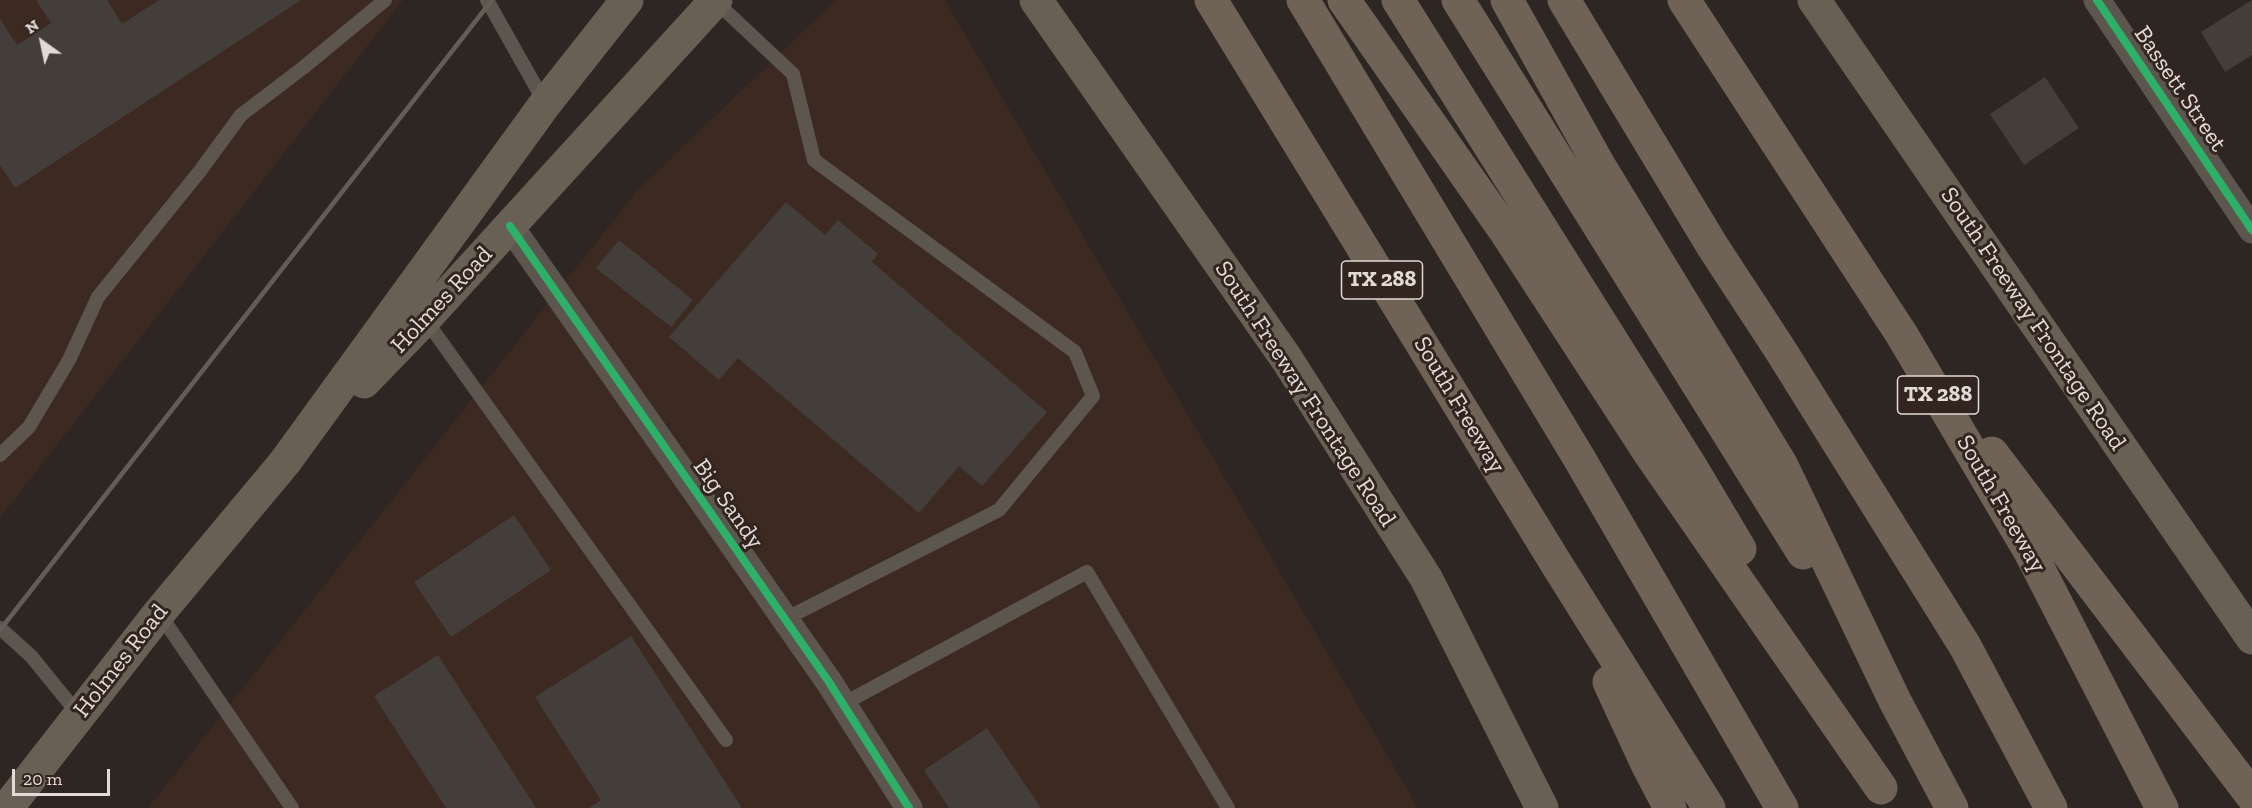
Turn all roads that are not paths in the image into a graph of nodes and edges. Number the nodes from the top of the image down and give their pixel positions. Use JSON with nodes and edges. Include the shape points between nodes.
{"nodes":[{"id":1,"x":385,"y":0,"type":"edge"},
{"id":2,"x":487,"y":0,"type":"edge"},
{"id":3,"x":627,"y":0,"type":"edge"},
{"id":4,"x":1036,"y":0,"type":"edge"},
{"id":5,"x":1211,"y":0,"type":"edge"},
{"id":6,"x":1304,"y":0,"type":"edge"},
{"id":7,"x":1344,"y":0,"type":"edge"},
{"id":8,"x":1398,"y":0,"type":"edge"},
{"id":9,"x":1458,"y":0,"type":"edge"},
{"id":10,"x":1507,"y":0,"type":"edge"},
{"id":11,"x":1564,"y":0,"type":"edge"},
{"id":12,"x":1684,"y":0,"type":"edge"},
{"id":13,"x":1814,"y":0,"type":"edge"},
{"id":14,"x":2097,"y":0,"type":"edge"},
{"id":15,"x":715,"y":1,"type":"edge"},
{"id":16,"x":545,"y":104,"type":"junction"},
{"id":17,"x":510,"y":226,"type":"junction"},
{"id":18,"x":2252,"y":230,"type":"edge"},
{"id":19,"x":425,"y":319,"type":"junction"},
{"id":20,"x":1902,"y":335,"type":"junction"},
{"id":21,"x":0,"y":455,"type":"edge"},
{"id":22,"x":285,"y":462,"type":"junction"},
{"id":23,"x":1554,"y":560,"type":"junction"},
{"id":24,"x":159,"y":613,"type":"junction"},
{"id":25,"x":785,"y":619,"type":"junction"},
{"id":26,"x":0,"y":628,"type":"edge"},
{"id":27,"x":2252,"y":638,"type":"edge"},
{"id":28,"x":1895,"y":701,"type":"junction"},
{"id":29,"x":843,"y":704,"type":"junction"},
{"id":30,"x":79,"y":715,"type":"junction"},
{"id":31,"x":726,"y":740,"type":"dead end"},
{"id":32,"x":2252,"y":796,"type":"edge"},
{"id":33,"x":1886,"y":798,"type":"edge"},
{"id":34,"x":7,"y":808,"type":"edge"},
{"id":35,"x":292,"y":808,"type":"edge"},
{"id":36,"x":909,"y":808,"type":"edge"},
{"id":37,"x":1228,"y":808,"type":"edge"},
{"id":38,"x":1542,"y":808,"type":"edge"},
{"id":39,"x":1670,"y":808,"type":"edge"},
{"id":40,"x":1708,"y":808,"type":"edge"},
{"id":41,"x":1782,"y":808,"type":"edge"},
{"id":42,"x":1952,"y":808,"type":"edge"},
{"id":43,"x":2051,"y":808,"type":"edge"},
{"id":44,"x":2162,"y":808,"type":"edge"}],
"edges":[{"from":1,"to":21,"type":"lane","via":[[241,116],[98,297],[69,360],[29,427]]},
{"from":2,"to":16,"type":"lane"},
{"from":3,"to":16,"type":"main road","name":"Holmes Road"},
{"from":4,"to":38,"type":"main road","name":"South Freeway Frontage Road","via":[[1286,358],[1426,578]]},
{"from":5,"to":23,"type":"highway","name":"South Freeway","number":"TX 288"},
{"from":6,"to":41,"type":"highway","via":[[1579,458]]},
{"from":7,"to":33,"type":"highway","via":[[1505,231],[1648,451]]},
{"from":8,"to":33,"type":"highway","via":[[1690,465]]},
{"from":9,"to":28,"type":"highway"},
{"from":10,"to":28,"type":"highway","via":[[1599,165],[1781,464]]},
{"from":11,"to":43,"type":"highway","via":[[1713,247],[1965,646]]},
{"from":12,"to":20,"type":"highway","name":"South Freeway","number":"TX 288"},
{"from":13,"to":27,"type":"main road","name":"South Freeway Frontage Road"},
{"from":14,"to":18,"type":"street","name":"Bassett Street"},
{"from":15,"to":17,"type":"main road","name":"Holmes Road"},
{"from":15,"to":25,"type":"lane","via":[[793,74],[814,160],[1075,352],[1093,396],[999,510]]},
{"from":16,"to":22,"type":"main road","name":"Holmes Road"},
{"from":17,"to":19,"type":"main road","name":"Holmes Road"},
{"from":17,"to":25,"type":"street","name":"Big Sandy"},
{"from":19,"to":22,"type":"main road","name":"Holmes Road"},
{"from":19,"to":31,"type":"lane"},
{"from":20,"to":32,"type":"highway"},
{"from":20,"to":44,"type":"highway","name":"South Freeway","number":"TX 288","via":[[2029,550]]},
{"from":22,"to":24,"type":"main road","name":"Holmes Road"},
{"from":23,"to":39,"type":"highway"},
{"from":23,"to":40,"type":"highway","name":"South Freeway","number":"TX 288"},
{"from":24,"to":30,"type":"main road","name":"Holmes Road"},
{"from":24,"to":35,"type":"lane"},
{"from":25,"to":29,"type":"street","name":"Big Sandy"},
{"from":26,"to":30,"type":"lane","via":[[31,656]]},
{"from":28,"to":42,"type":"highway"},
{"from":29,"to":36,"type":"street","name":"Big Sandy"},
{"from":29,"to":37,"type":"lane","via":[[1087,572]]},
{"from":30,"to":34,"type":"main road","name":"Holmes Road"}]}
